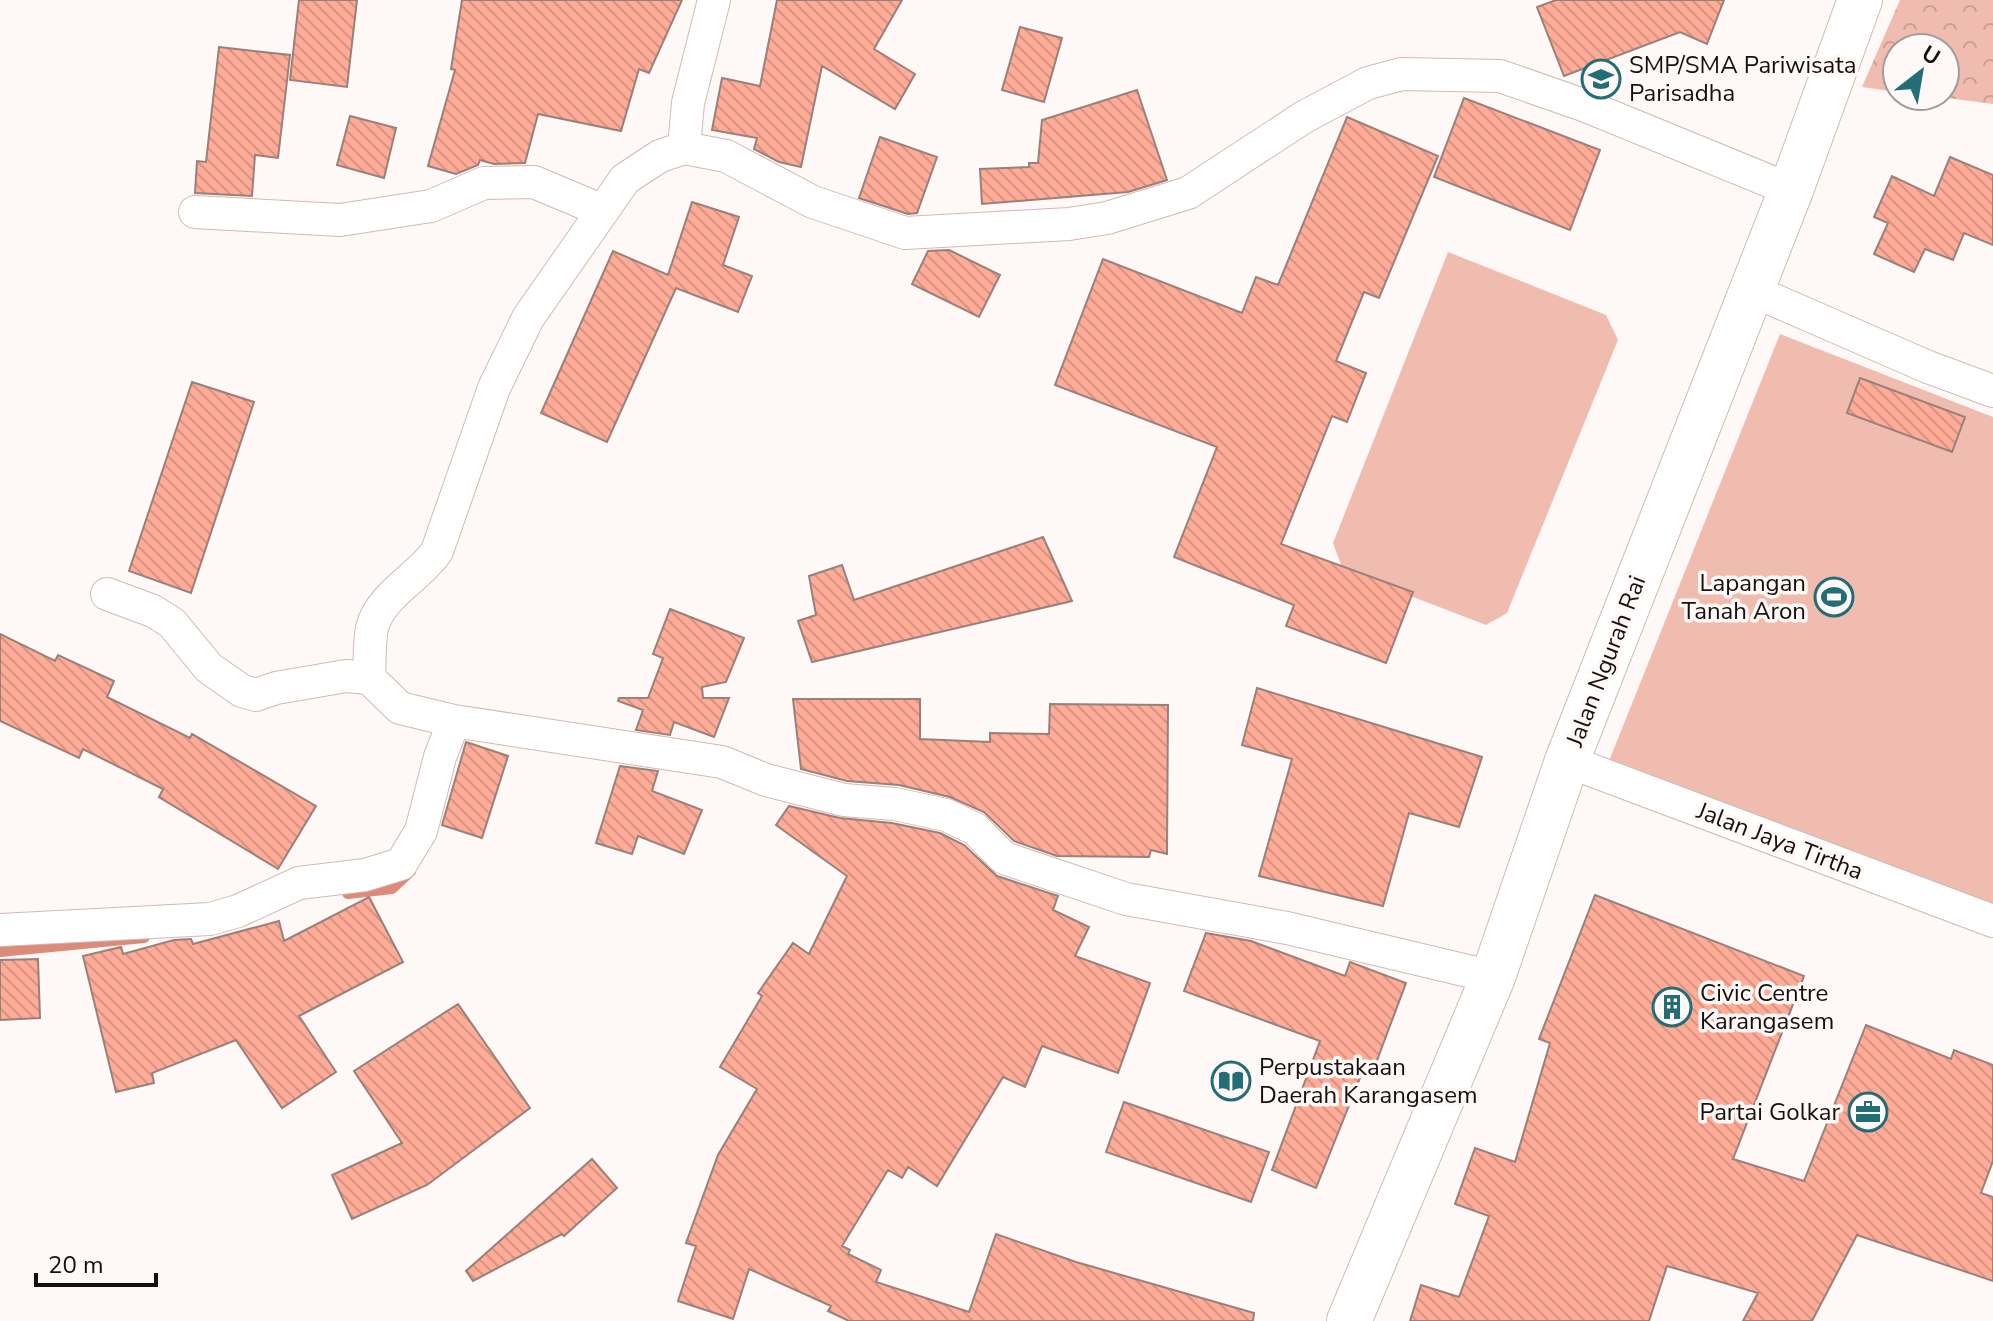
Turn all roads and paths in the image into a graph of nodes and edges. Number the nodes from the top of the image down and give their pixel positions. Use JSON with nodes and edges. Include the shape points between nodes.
{"nodes":[{"id":1,"x":714,"y":0,"type":"edge"},
{"id":2,"x":1860,"y":0,"type":"edge"},
{"id":3,"x":684,"y":148,"type":"junction"},
{"id":4,"x":1791,"y":190,"type":"junction"},
{"id":5,"x":603,"y":211,"type":"junction"},
{"id":6,"x":195,"y":212,"type":"dead end"},
{"id":7,"x":1751,"y":290,"type":"junction"},
{"id":8,"x":1993,"y":391,"type":"edge"},
{"id":9,"x":107,"y":594,"type":"dead end"},
{"id":10,"x":369,"y":678,"type":"junction"},
{"id":11,"x":454,"y":721,"type":"junction"},
{"id":12,"x":1567,"y":761,"type":"junction"},
{"id":13,"x":1993,"y":921,"type":"edge"},
{"id":14,"x":0,"y":930,"type":"edge"},
{"id":15,"x":1493,"y":977,"type":"junction"},
{"id":16,"x":1349,"y":1321,"type":"edge"}],
"edges":[{"from":1,"to":3,"type":"street","via":[[688,103]]},
{"from":2,"to":4,"type":"street","name":"Jalan Ngurah Rai"},
{"from":3,"to":4,"type":"street","via":[[726,156],[813,202],[905,233],[1069,224],[1188,193],[1304,117],[1368,83],[1402,74],[1500,76]]},
{"from":3,"to":5,"type":"street","via":[[660,156],[625,179]]},
{"from":4,"to":7,"type":"street","name":"Jalan Ngurah Rai"},
{"from":5,"to":6,"type":"street","via":[[534,182],[484,183],[431,206],[340,220]]},
{"from":5,"to":10,"type":"street","via":[[521,332],[494,388],[437,551],[372,625]]},
{"from":7,"to":8,"type":"street"},
{"from":7,"to":12,"type":"street","name":"Jalan Ngurah Rai"},
{"from":9,"to":10,"type":"street","via":[[172,623],[209,668],[242,691],[256,695],[346,676]]},
{"from":10,"to":11,"type":"street","via":[[400,708]]},
{"from":11,"to":14,"type":"street","via":[[421,831],[401,864],[365,875],[299,883],[210,919]]},
{"from":11,"to":15,"type":"street","via":[[722,762],[766,780],[844,800],[946,815],[975,829],[1004,858],[1126,899],[1287,928]]},
{"from":12,"to":13,"type":"street","name":"Jalan Jaya Tirtha"},
{"from":12,"to":15,"type":"street","name":"Jalan Ngurah Rai"},
{"from":15,"to":16,"type":"street","name":"Jalan Ngurah Rai"}]}
